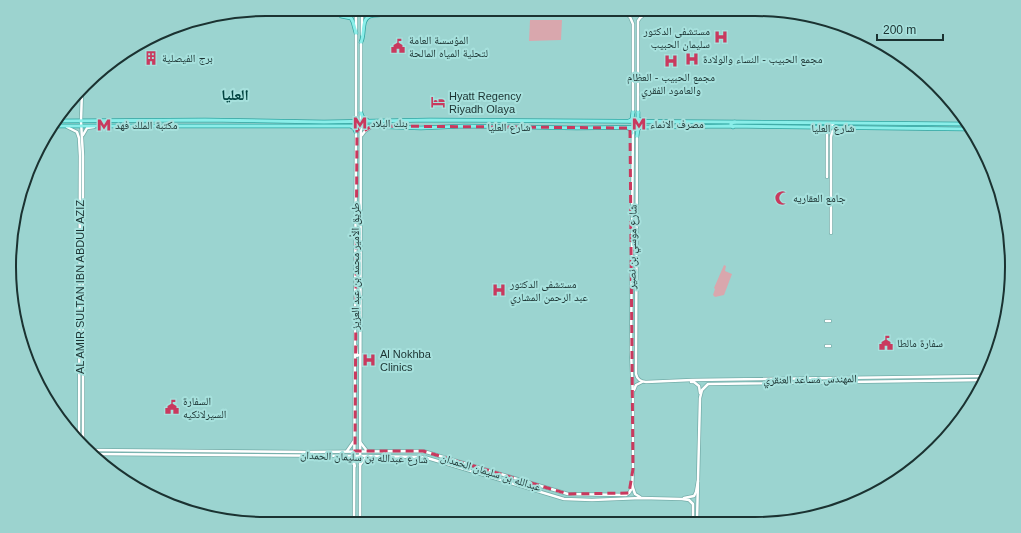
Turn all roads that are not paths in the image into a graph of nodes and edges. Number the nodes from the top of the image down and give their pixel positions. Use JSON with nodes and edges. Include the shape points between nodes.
{"nodes":[{"id":1,"x":349,"y":16,"type":"edge"},
{"id":2,"x":356,"y":16,"type":"edge"},
{"id":3,"x":362,"y":16,"type":"edge"},
{"id":4,"x":371,"y":16,"type":"edge"},
{"id":5,"x":629,"y":16,"type":"edge"},
{"id":6,"x":642,"y":16,"type":"edge"},
{"id":7,"x":633,"y":24,"type":"junction"},
{"id":8,"x":638,"y":24,"type":"junction"},
{"id":9,"x":356,"y":33,"type":"junction"},
{"id":10,"x":361,"y":42,"type":"junction"},
{"id":11,"x":82,"y":97,"type":"edge"},
{"id":12,"x":361,"y":112,"type":"junction"},
{"id":13,"x":633,"y":112,"type":"junction"},
{"id":14,"x":638,"y":112,"type":"junction"},
{"id":15,"x":356,"y":115,"type":"junction"},
{"id":16,"x":361,"y":119,"type":"junction"},
{"id":17,"x":198,"y":120,"type":"junction"},
{"id":18,"x":369,"y":120,"type":"junction"},
{"id":19,"x":62,"y":121,"type":"edge"},
{"id":20,"x":216,"y":121,"type":"junction"},
{"id":21,"x":352,"y":121,"type":"junction"},
{"id":22,"x":356,"y":121,"type":"junction"},
{"id":23,"x":465,"y":121,"type":"junction"},
{"id":24,"x":478,"y":121,"type":"junction"},
{"id":25,"x":626,"y":121,"type":"junction"},
{"id":26,"x":632,"y":121,"type":"junction"},
{"id":27,"x":638,"y":121,"type":"junction"},
{"id":28,"x":645,"y":121,"type":"junction"},
{"id":29,"x":81,"y":122,"type":"junction"},
{"id":30,"x":735,"y":122,"type":"junction"},
{"id":31,"x":834,"y":122,"type":"junction"},
{"id":32,"x":927,"y":124,"type":"junction"},
{"id":33,"x":961,"y":124,"type":"edge"},
{"id":34,"x":59,"y":126,"type":"edge"},
{"id":35,"x":67,"y":126,"type":"junction"},
{"id":36,"x":201,"y":126,"type":"junction"},
{"id":37,"x":216,"y":126,"type":"junction"},
{"id":38,"x":351,"y":126,"type":"junction"},
{"id":39,"x":356,"y":126,"type":"junction"},
{"id":40,"x":361,"y":126,"type":"junction"},
{"id":41,"x":365,"y":126,"type":"junction"},
{"id":42,"x":372,"y":126,"type":"junction"},
{"id":43,"x":464,"y":126,"type":"junction"},
{"id":44,"x":632,"y":126,"type":"junction"},
{"id":45,"x":637,"y":126,"type":"junction"},
{"id":46,"x":643,"y":126,"type":"junction"},
{"id":47,"x":647,"y":126,"type":"junction"},
{"id":48,"x":732,"y":126,"type":"junction"},
{"id":49,"x":80,"y":127,"type":"junction"},
{"id":50,"x":95,"y":127,"type":"junction"},
{"id":51,"x":478,"y":127,"type":"junction"},
{"id":52,"x":624,"y":127,"type":"junction"},
{"id":53,"x":828,"y":128,"type":"junction"},
{"id":54,"x":835,"y":128,"type":"junction"},
{"id":55,"x":926,"y":128,"type":"junction"},
{"id":56,"x":964,"y":129,"type":"edge"},
{"id":57,"x":637,"y":131,"type":"junction"},
{"id":58,"x":356,"y":132,"type":"junction"},
{"id":59,"x":361,"y":132,"type":"junction"},
{"id":60,"x":632,"y":132,"type":"junction"},
{"id":61,"x":362,"y":136,"type":"junction"},
{"id":62,"x":637,"y":136,"type":"junction"},
{"id":63,"x":827,"y":137,"type":"junction"},
{"id":64,"x":831,"y":137,"type":"junction"},
{"id":65,"x":79,"y":138,"type":"junction"},
{"id":66,"x":82,"y":140,"type":"junction"},
{"id":67,"x":827,"y":177,"type":"dead end"},
{"id":68,"x":827,"y":221,"type":"dead end"},
{"id":69,"x":831,"y":221,"type":"junction"},
{"id":70,"x":831,"y":233,"type":"dead end"},
{"id":71,"x":355,"y":242,"type":"junction"},
{"id":72,"x":360,"y":253,"type":"junction"},
{"id":73,"x":826,"y":321,"type":"dead end"},
{"id":74,"x":830,"y":321,"type":"dead end"},
{"id":75,"x":355,"y":342,"type":"junction"},
{"id":76,"x":826,"y":346,"type":"dead end"},
{"id":77,"x":830,"y":346,"type":"dead end"},
{"id":78,"x":360,"y":353,"type":"junction"},
{"id":79,"x":979,"y":376,"type":"edge"},
{"id":80,"x":828,"y":379,"type":"junction"},
{"id":81,"x":977,"y":380,"type":"edge"},
{"id":82,"x":684,"y":381,"type":"junction"},
{"id":83,"x":642,"y":382,"type":"junction"},
{"id":84,"x":832,"y":382,"type":"junction"},
{"id":85,"x":824,"y":383,"type":"junction"},
{"id":86,"x":633,"y":397,"type":"junction"},
{"id":87,"x":700,"y":398,"type":"junction"},
{"id":88,"x":80,"y":434,"type":"edge"},
{"id":89,"x":82,"y":436,"type":"edge"},
{"id":90,"x":355,"y":440,"type":"junction"},
{"id":91,"x":360,"y":441,"type":"junction"},
{"id":92,"x":96,"y":450,"type":"edge"},
{"id":93,"x":347,"y":451,"type":"junction"},
{"id":94,"x":353,"y":451,"type":"junction"},
{"id":95,"x":360,"y":451,"type":"junction"},
{"id":96,"x":368,"y":451,"type":"junction"},
{"id":97,"x":100,"y":454,"type":"edge"},
{"id":98,"x":346,"y":456,"type":"junction"},
{"id":99,"x":355,"y":456,"type":"junction"},
{"id":100,"x":360,"y":456,"type":"junction"},
{"id":101,"x":368,"y":456,"type":"junction"},
{"id":102,"x":360,"y":465,"type":"junction"},
{"id":103,"x":354,"y":466,"type":"junction"},
{"id":104,"x":698,"y":480,"type":"junction"},
{"id":105,"x":632,"y":485,"type":"junction"},
{"id":106,"x":629,"y":493,"type":"joint"},
{"id":107,"x":641,"y":498,"type":"junction"},
{"id":108,"x":682,"y":499,"type":"junction"},
{"id":109,"x":354,"y":517,"type":"edge"},
{"id":110,"x":360,"y":517,"type":"edge"},
{"id":111,"x":693,"y":517,"type":"edge"},
{"id":112,"x":697,"y":517,"type":"edge"}],
"edges":[{"from":1,"to":9,"type":"main road"},
{"from":2,"to":9,"type":"street","name":"طريق الأمير محمد بن عبد العزيز"},
{"from":3,"to":10,"type":"street","name":"طريق الأمير محمد بن عبد العزيز"},
{"from":4,"to":10,"type":"main road","via":[[364,22]]},
{"from":5,"to":7,"type":"street"},
{"from":6,"to":8,"type":"street"},
{"from":7,"to":8,"type":"street"},
{"from":7,"to":13,"type":"street","name":"شارع موسي بن نصير"},
{"from":8,"to":14,"type":"street","name":"شارع موسي بن نصير"},
{"from":9,"to":15,"type":"street","name":"طريق الأمير محمد بن عبد العزيز"},
{"from":10,"to":12,"type":"street","name":"طريق الأمير محمد بن عبد العزيز"},
{"from":11,"to":29,"type":"street","name":"AL AMIR SULTAN IBN ABDUL AZIZ"},
{"from":12,"to":16,"type":"street","name":"طريق الأمير محمد بن عبد العزيز"},
{"from":12,"to":18,"type":"main road","via":[[363,118]]},
{"from":13,"to":25,"type":"main road","via":[[632,119]]},
{"from":13,"to":26,"type":"street","name":"شارع موسي بن نصير"},
{"from":14,"to":27,"type":"street","name":"شارع موسي بن نصير"},
{"from":14,"to":28,"type":"main road","via":[[638,119]]},
{"from":15,"to":16,"type":"street","via":[[358,120]]},
{"from":15,"to":21,"type":"street"},
{"from":15,"to":22,"type":"street","name":"طريق الأمير محمد بن عبد العزيز"},
{"from":16,"to":18,"type":"main road","name":"شارع العليا"},
{"from":16,"to":22,"type":"main road","name":"شارع العليا"},
{"from":16,"to":40,"type":"street","name":"طريق الأمير محمد بن عبد العزيز"},
{"from":17,"to":20,"type":"main road","name":"شارع العليا"},
{"from":17,"to":29,"type":"main road","name":"شارع العليا"},
{"from":17,"to":36,"type":"main road","via":[[204,122]]},
{"from":18,"to":23,"type":"main road","name":"شارع العليا"},
{"from":18,"to":41,"type":"main road","via":[[363,122]]},
{"from":19,"to":29,"type":"main road","name":"شارع العليا"},
{"from":20,"to":21,"type":"main road","name":"شارع العليا"},
{"from":20,"to":37,"type":"main road","via":[[211,123]]},
{"from":21,"to":22,"type":"main road","name":"شارع العليا"},
{"from":21,"to":38,"type":"main road","via":[[355,124]]},
{"from":22,"to":39,"type":"street","name":"طريق الأمير محمد بن عبد العزيز"},
{"from":23,"to":24,"type":"main road","name":"شارع العليا"},
{"from":23,"to":43,"type":"main road","via":[[467,124]]},
{"from":24,"to":25,"type":"main road","name":"شارع العليا"},
{"from":24,"to":51,"type":"main road","via":[[474,124]]},
{"from":25,"to":26,"type":"main road","name":"شارع العليا"},
{"from":26,"to":27,"type":"main road","name":"شارع العليا"},
{"from":26,"to":44,"type":"street","name":"شارع موسي بن نصير"},
{"from":27,"to":28,"type":"main road","name":"شارع العليا"},
{"from":27,"to":45,"type":"street","name":"شارع موسي بن نصير"},
{"from":28,"to":30,"type":"main road","name":"شارع العليا"},
{"from":28,"to":46,"type":"main road","via":[[638,123],[639,126]]},
{"from":29,"to":49,"type":"street","name":"AL AMIR SULTAN IBN ABDUL AZIZ"},
{"from":30,"to":31,"type":"main road","name":"شارع العليا"},
{"from":30,"to":48,"type":"main road","via":[[731,123]]},
{"from":31,"to":32,"type":"main road","name":"شارع العليا"},
{"from":31,"to":53,"type":"street"},
{"from":32,"to":33,"type":"main road","name":"شارع العليا"},
{"from":32,"to":55,"type":"main road","via":[[930,125]]},
{"from":34,"to":35,"type":"main road","name":"شارع العليا"},
{"from":35,"to":49,"type":"main road","name":"شارع العليا"},
{"from":35,"to":65,"type":"street","name":"AL AMIR SULTAN IBN ABDUL AZIZ","via":[[77,132]]},
{"from":36,"to":37,"type":"main road","name":"شارع العليا"},
{"from":36,"to":50,"type":"main road","name":"شارع العليا"},
{"from":37,"to":38,"type":"main road","name":"شارع العليا"},
{"from":38,"to":39,"type":"main road","name":"شارع العليا"},
{"from":38,"to":58,"type":"main road"},
{"from":39,"to":40,"type":"main road","name":"شارع العليا"},
{"from":39,"to":58,"type":"street","name":"طريق الأمير محمد بن عبد العزيز"},
{"from":40,"to":41,"type":"main road","name":"شارع العليا"},
{"from":40,"to":59,"type":"street","name":"طريق الأمير محمد بن عبد العزيز"},
{"from":41,"to":42,"type":"main road","name":"شارع العليا"},
{"from":42,"to":43,"type":"main road","name":"شارع العليا"},
{"from":42,"to":61,"type":"street","via":[[365,130]]},
{"from":43,"to":51,"type":"main road","name":"شارع العليا"},
{"from":44,"to":45,"type":"main road","name":"شارع العليا"},
{"from":44,"to":52,"type":"main road","name":"شارع العليا"},
{"from":44,"to":60,"type":"street","name":"شارع موسي بن نصير"},
{"from":45,"to":46,"type":"main road","name":"شارع العليا"},
{"from":45,"to":57,"type":"street","name":"شارع موسي بن نصير"},
{"from":46,"to":47,"type":"main road","name":"شارع العليا"},
{"from":47,"to":48,"type":"main road","name":"شارع العليا"},
{"from":47,"to":62,"type":"main road","via":[[639,128]]},
{"from":48,"to":53,"type":"main road","name":"شارع العليا"},
{"from":49,"to":50,"type":"main road","name":"شارع العليا"},
{"from":49,"to":65,"type":"street"},
{"from":49,"to":66,"type":"street","name":"AL AMIR SULTAN IBN ABDUL AZIZ"},
{"from":50,"to":66,"type":"street","via":[[87,128]]},
{"from":51,"to":52,"type":"main road","name":"شارع العليا"},
{"from":52,"to":60,"type":"main road","via":[[630,128]]},
{"from":53,"to":54,"type":"main road","name":"شارع العليا"},
{"from":53,"to":63,"type":"street"},
{"from":54,"to":55,"type":"main road","name":"شارع العليا"},
{"from":54,"to":64,"type":"street"},
{"from":55,"to":56,"type":"main road","name":"شارع العليا"},
{"from":57,"to":60,"type":"street","via":[[633,128]]},
{"from":57,"to":62,"type":"street","name":"شارع موسي بن نصير"},
{"from":58,"to":59,"type":"street","via":[[358,127]]},
{"from":58,"to":71,"type":"street","name":"طريق الأمير محمد بن عبد العزيز"},
{"from":59,"to":61,"type":"street","name":"طريق الأمير محمد بن عبد العزيز"},
{"from":60,"to":86,"type":"street","name":"شارع موسي بن نصير"},
{"from":61,"to":72,"type":"street","name":"طريق الأمير محمد بن عبد العزيز"},
{"from":62,"to":83,"type":"street","name":"شارع موسي بن نصير","via":[[636,376]]},
{"from":63,"to":64,"type":"street"},
{"from":63,"to":67,"type":"street"},
{"from":64,"to":69,"type":"street"},
{"from":65,"to":88,"type":"street","name":"AL AMIR SULTAN IBN ABDUL AZIZ"},
{"from":66,"to":89,"type":"street","name":"AL AMIR SULTAN IBN ABDUL AZIZ"},
{"from":68,"to":69,"type":"street"},
{"from":69,"to":70,"type":"street"},
{"from":71,"to":72,"type":"street","via":[[358,242]]},
{"from":71,"to":75,"type":"street","name":"طريق الأمير محمد بن عبد العزيز"},
{"from":72,"to":78,"type":"street","name":"طريق الأمير محمد بن عبد العزيز"},
{"from":73,"to":74,"type":"street"},
{"from":75,"to":78,"type":"street","via":[[358,356]]},
{"from":75,"to":90,"type":"street","name":"طريق الأمير محمد بن عبد العزيز"},
{"from":76,"to":77,"type":"street"},
{"from":78,"to":91,"type":"street","name":"طريق الأمير محمد بن عبد العزيز"},
{"from":79,"to":80,"type":"street","name":"المهندس مساعد العنقري"},
{"from":80,"to":82,"type":"street","name":"المهندس مساعد العنقري"},
{"from":80,"to":84,"type":"street"},
{"from":80,"to":85,"type":"street"},
{"from":81,"to":84,"type":"street","name":"المهندس مساعد العنقري"},
{"from":82,"to":83,"type":"street","name":"المهندس مساعد العنقري"},
{"from":82,"to":87,"type":"street","via":[[694,382],[699,386]]},
{"from":83,"to":86,"type":"street","via":[[635,386]]},
{"from":84,"to":85,"type":"street","name":"المهندس مساعد العنقري"},
{"from":85,"to":87,"type":"street","name":"المهندس مساعد العنقري","via":[[708,384],[702,390]]},
{"from":86,"to":105,"type":"street","name":"شارع موسي بن نصير"},
{"from":87,"to":104,"type":"street"},
{"from":90,"to":93,"type":"street"},
{"from":90,"to":94,"type":"street","name":"طريق الأمير محمد بن عبد العزيز"},
{"from":91,"to":95,"type":"street","name":"طريق الأمير محمد بن عبد العزيز"},
{"from":91,"to":96,"type":"street"},
{"from":92,"to":93,"type":"street","name":"شارع عبدالله بن سليمان الحمدان"},
{"from":93,"to":94,"type":"street","name":"شارع عبدالله بن سليمان الحمدان"},
{"from":94,"to":95,"type":"street","name":"عبدالله بن سليمان الحمدان"},
{"from":94,"to":99,"type":"street","name":"طريق الأمير محمد بن عبد العزيز"},
{"from":95,"to":96,"type":"street","name":"عبدالله بن سليمان الحمدان"},
{"from":95,"to":100,"type":"street","name":"طريق الأمير محمد بن عبد العزيز"},
{"from":96,"to":106,"type":"street","name":"عبدالله بن سليمان الحمدان","via":[[423,451],[568,494]]},
{"from":97,"to":98,"type":"street","name":"شارع عبدالله بن سليمان الحمدان"},
{"from":98,"to":99,"type":"street","name":"شارع عبدالله بن سليمان الحمدان"},
{"from":98,"to":103,"type":"street"},
{"from":99,"to":100,"type":"street","name":"شارع عبدالله بن سليمان الحمدان"},
{"from":99,"to":103,"type":"street","name":"طريق الأمير محمد بن عبد العزيز"},
{"from":100,"to":101,"type":"street","name":"شارع عبدالله بن سليمان الحمدان"},
{"from":100,"to":102,"type":"street","name":"طريق الأمير محمد بن عبد العزيز"},
{"from":101,"to":102,"type":"street"},
{"from":101,"to":107,"type":"street","name":"شارع عبدالله بن سليمان الحمدان","via":[[424,457],[564,499]]},
{"from":102,"to":110,"type":"street","name":"طريق الأمير محمد بن عبد العزيز"},
{"from":103,"to":109,"type":"street","name":"طريق الأمير محمد بن عبد العزيز"},
{"from":104,"to":108,"type":"street","via":[[694,496]]},
{"from":104,"to":112,"type":"street"},
{"from":105,"to":106,"type":"street","name":"شارع موسي بن نصير"},
{"from":105,"to":107,"type":"street","via":[[635,494]]},
{"from":107,"to":108,"type":"street"},
{"from":108,"to":111,"type":"street","via":[[692,501]]}]}
